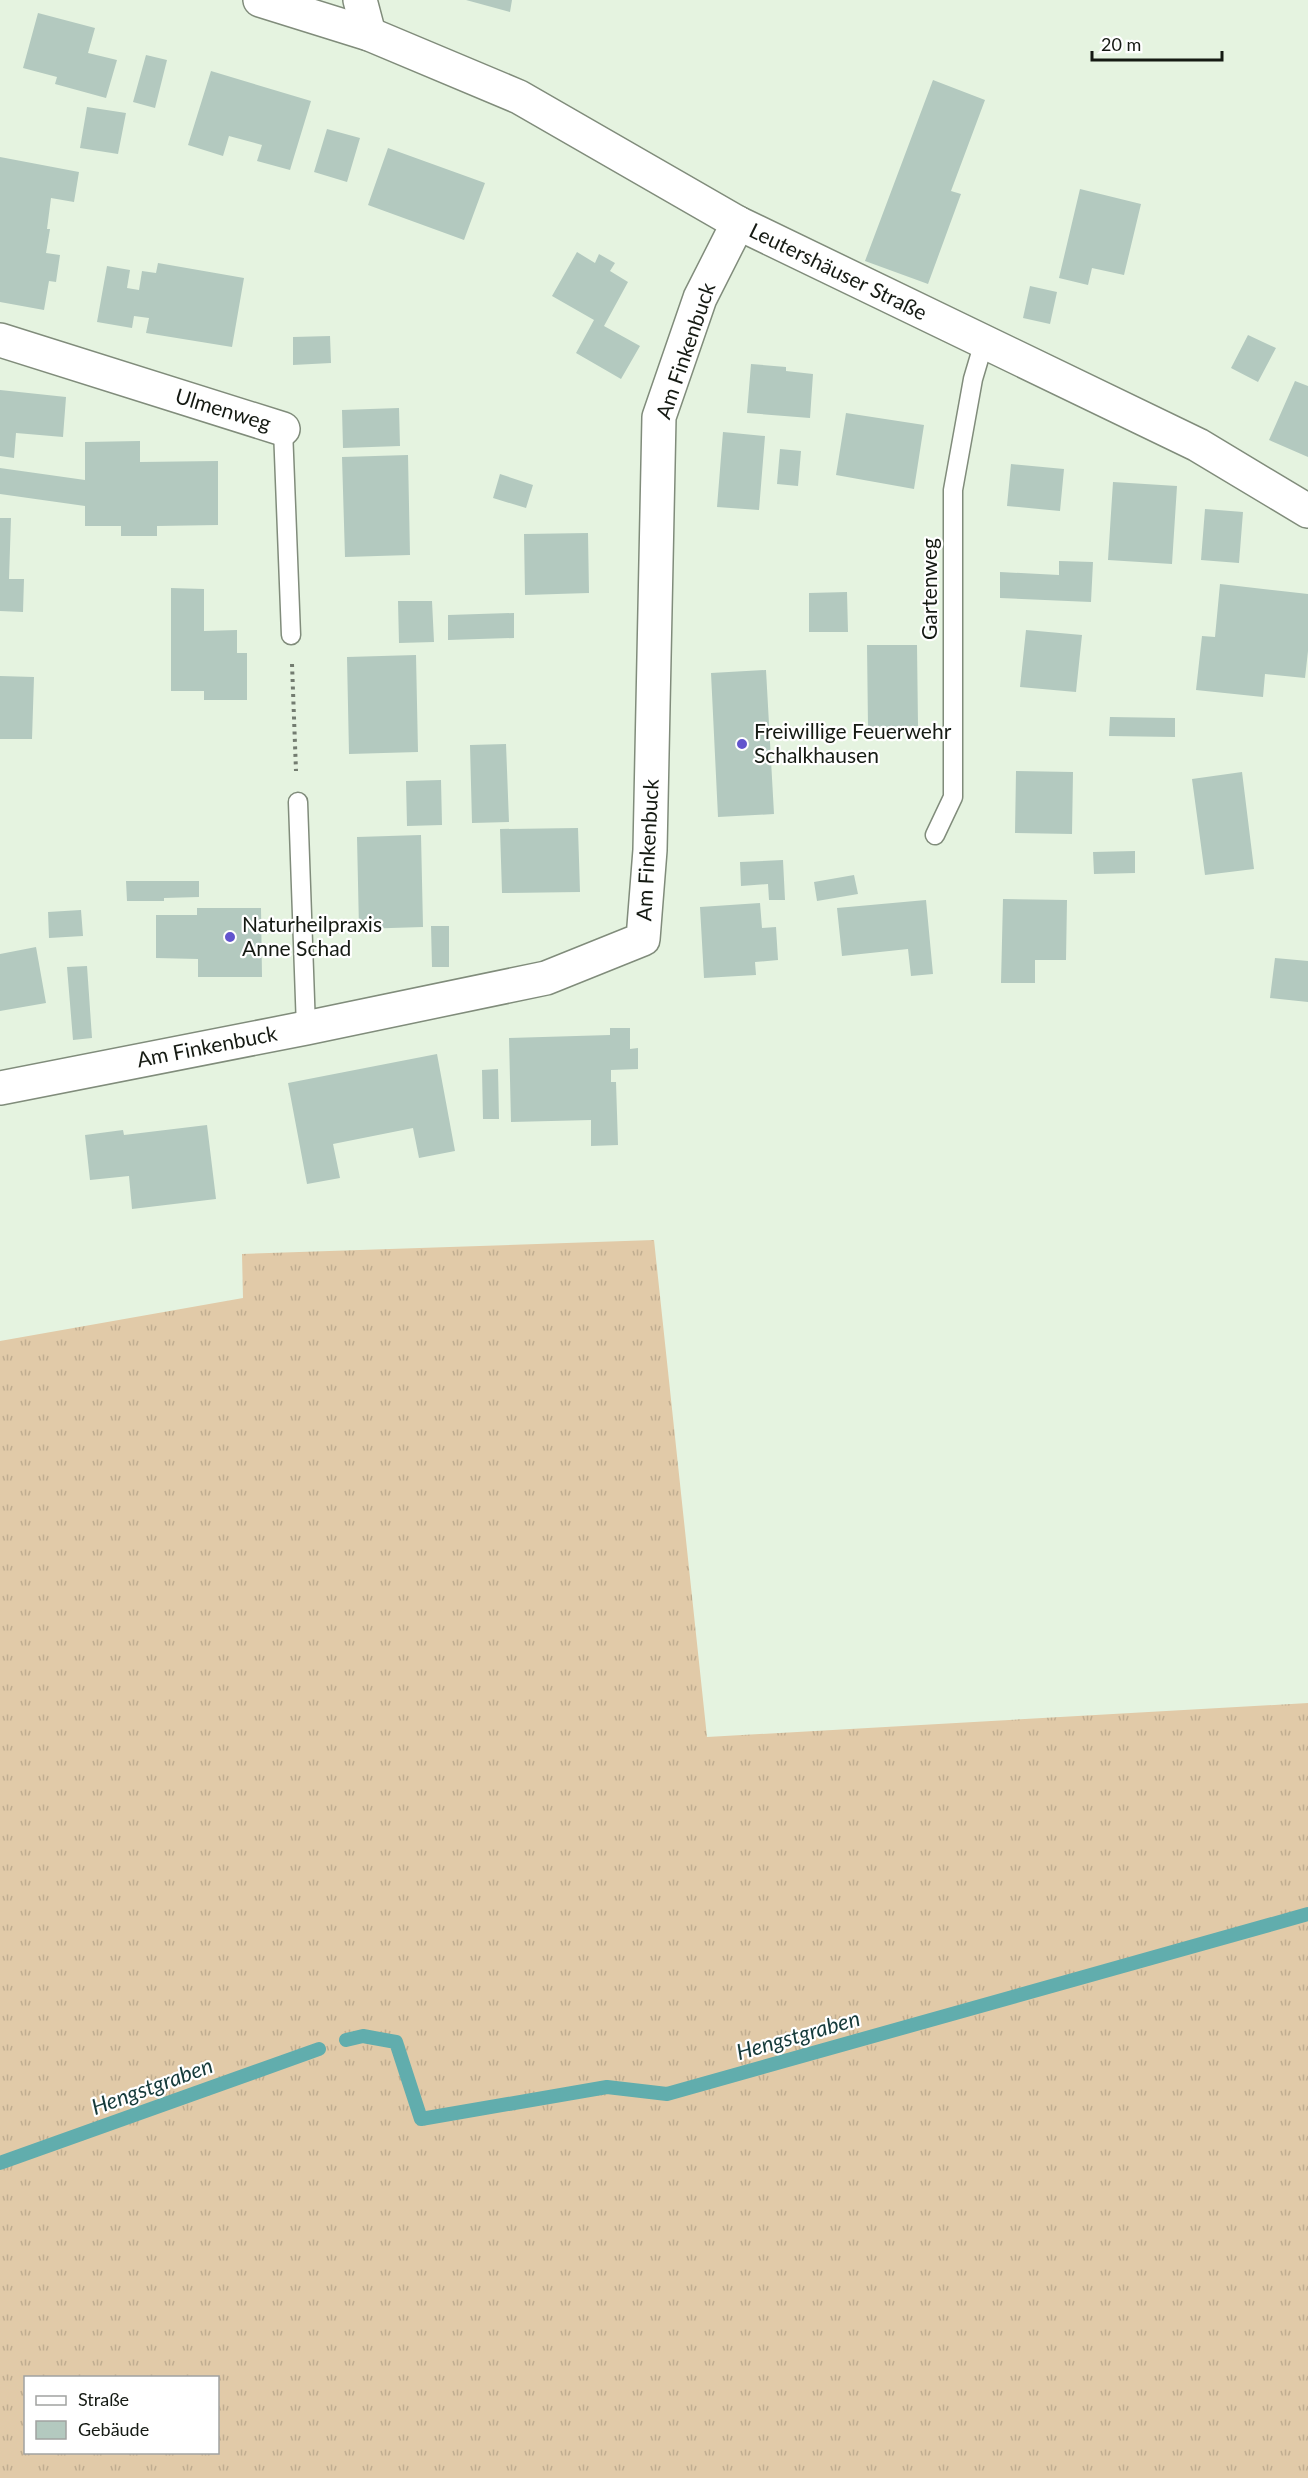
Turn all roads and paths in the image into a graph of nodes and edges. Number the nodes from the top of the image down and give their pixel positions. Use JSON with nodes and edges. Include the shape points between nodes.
{"nodes":[{"id":1,"x":260,"y":0,"type":"edge"},
{"id":2,"x":360,"y":0,"type":"edge"},
{"id":3,"x":369,"y":34,"type":"junction"},
{"id":4,"x":738,"y":223,"type":"junction"},
{"id":5,"x":0,"y":340,"type":"edge"},
{"id":6,"x":984,"y":342,"type":"junction"},
{"id":7,"x":283,"y":429,"type":"joint"},
{"id":8,"x":1308,"y":511,"type":"edge"},
{"id":9,"x":291,"y":635,"type":"joint"},
{"id":10,"x":298,"y":802,"type":"joint"},
{"id":11,"x":935,"y":835,"type":"dead end"},
{"id":12,"x":306,"y":1028,"type":"junction"},
{"id":13,"x":0,"y":1088,"type":"edge"}],
"edges":[{"from":1,"to":3,"type":"street","name":"Leutershäuser Straße"},
{"from":2,"to":3,"type":"street"},
{"from":3,"to":4,"type":"street","name":"Leutershäuser Straße","via":[[519,97]]},
{"from":4,"to":6,"type":"street","name":"Leutershäuser Straße"},
{"from":4,"to":12,"type":"street","name":"Am Finkenbuck","via":[[700,298],[659,417],[650,850],[643,939],[546,978]]},
{"from":5,"to":7,"type":"street","name":"Ulmenweg"},
{"from":6,"to":8,"type":"street","name":"Leutershäuser Straße","via":[[1198,445]]},
{"from":6,"to":11,"type":"lane","name":"Gartenweg","via":[[973,379],[953,490],[953,797]]},
{"from":7,"to":9,"type":"lane","name":"Ulmenweg"},
{"from":9,"to":10,"type":"path"},
{"from":10,"to":12,"type":"lane"},
{"from":12,"to":13,"type":"street","name":"Am Finkenbuck"}]}
